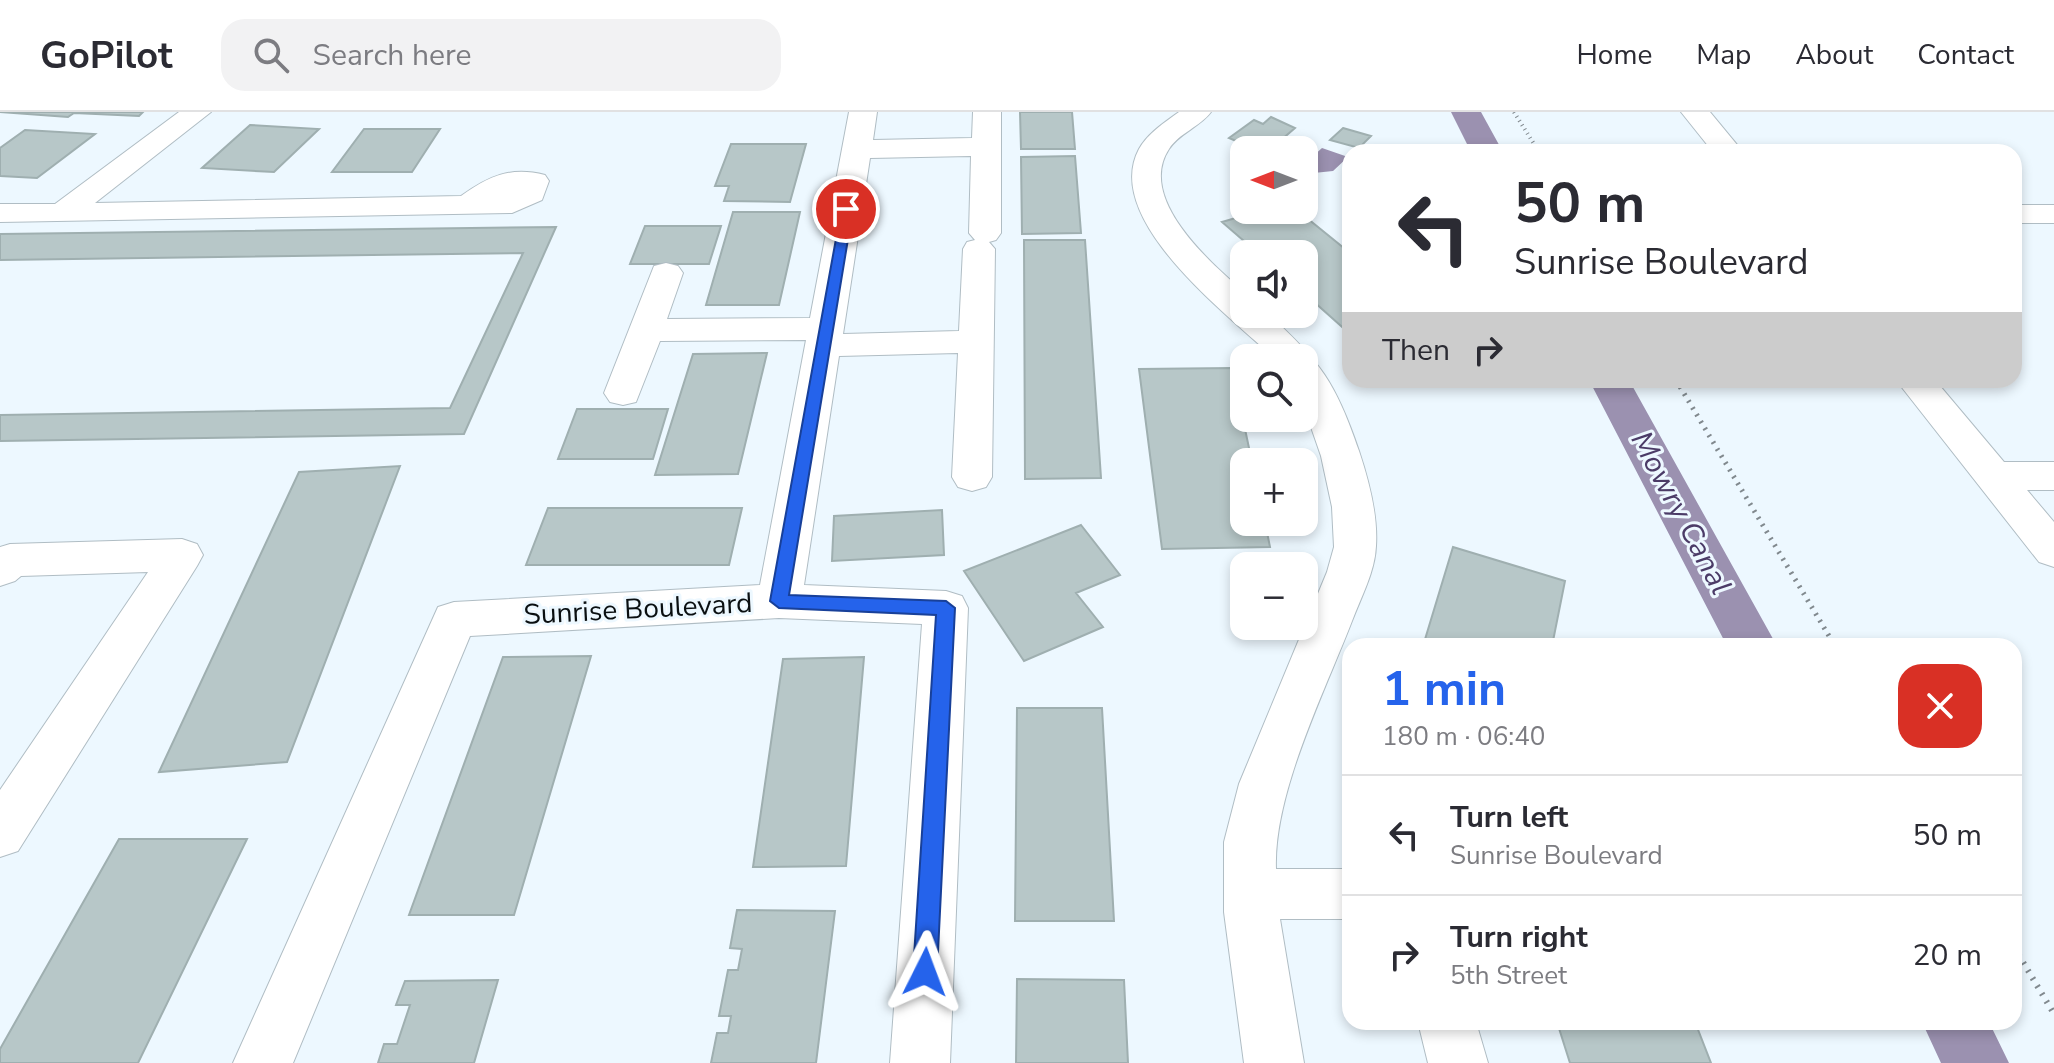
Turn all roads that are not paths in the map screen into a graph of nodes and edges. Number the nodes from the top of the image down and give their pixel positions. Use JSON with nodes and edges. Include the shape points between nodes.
{"nodes":[{"id":1,"x":197,"y":112,"type":"edge"},
{"id":2,"x":863,"y":112,"type":"edge"},
{"id":3,"x":987,"y":112,"type":"edge"},
{"id":4,"x":1197,"y":112,"type":"edge"},
{"id":5,"x":1695,"y":112,"type":"edge"},
{"id":6,"x":1721,"y":144,"type":"edge"},
{"id":7,"x":986,"y":147,"type":"junction"},
{"id":8,"x":857,"y":149,"type":"junction"},
{"id":9,"x":468,"y":205,"type":"dead end"},
{"id":10,"x":0,"y":213,"type":"edge"},
{"id":11,"x":62,"y":213,"type":"junction"},
{"id":12,"x":2022,"y":214,"type":"edge"},
{"id":13,"x":2054,"y":214,"type":"edge"},
{"id":14,"x":666,"y":273,"type":"dead end"},
{"id":15,"x":1230,"y":296,"type":"edge"},
{"id":16,"x":1263,"y":328,"type":"edge"},
{"id":17,"x":645,"y":330,"type":"junction"},
{"id":18,"x":824,"y":337,"type":"junction"},
{"id":19,"x":976,"y":342,"type":"junction"},
{"id":20,"x":1280,"y":344,"type":"edge"},
{"id":21,"x":1922,"y":388,"type":"edge"},
{"id":22,"x":1318,"y":392,"type":"edge"},
{"id":23,"x":623,"y":393,"type":"dead end"},
{"id":24,"x":1993,"y":476,"type":"junction"},
{"id":25,"x":2054,"y":476,"type":"edge"},
{"id":26,"x":972,"y":477,"type":"dead end"},
{"id":27,"x":2054,"y":551,"type":"edge"},
{"id":28,"x":0,"y":570,"type":"edge"},
{"id":29,"x":779,"y":601,"type":"junction"},
{"id":30,"x":0,"y":834,"type":"edge"},
{"id":31,"x":1250,"y":894,"type":"junction"},
{"id":32,"x":1342,"y":894,"type":"edge"},
{"id":33,"x":1449,"y":1030,"type":"edge"},
{"id":34,"x":263,"y":1063,"type":"edge"},
{"id":35,"x":920,"y":1063,"type":"edge"},
{"id":36,"x":1274,"y":1063,"type":"edge"},
{"id":37,"x":1458,"y":1063,"type":"edge"}],
"edges":[{"from":1,"to":11,"type":"street"},
{"from":2,"to":8,"type":"street"},
{"from":3,"to":7,"type":"street"},
{"from":4,"to":15,"type":"street","via":[[1152,154],[1152,209],[1159,223]]},
{"from":5,"to":6,"type":"street"},
{"from":7,"to":8,"type":"street"},
{"from":7,"to":19,"type":"street"},
{"from":8,"to":18,"type":"street"},
{"from":9,"to":11,"type":"street"},
{"from":10,"to":11,"type":"street"},
{"from":12,"to":13,"type":"street"},
{"from":14,"to":17,"type":"street"},
{"from":16,"to":20,"type":"street"},
{"from":17,"to":18,"type":"street"},
{"from":17,"to":23,"type":"street"},
{"from":18,"to":19,"type":"street"},
{"from":18,"to":29,"type":"street"},
{"from":19,"to":26,"type":"street"},
{"from":21,"to":24,"type":"street"},
{"from":22,"to":31,"type":"street","via":[[1352,508],[1355,545],[1349,572],[1264,784],[1249,859]]},
{"from":24,"to":25,"type":"street"},
{"from":24,"to":27,"type":"street"},
{"from":28,"to":30,"type":"street","via":[[10,560],[182,555]]},
{"from":29,"to":34,"type":"street","name":"Sunrise Boulevard","via":[[454,619]]},
{"from":29,"to":35,"type":"street","name":"Sunrise Boulevard","via":[[946,608]]},
{"from":31,"to":32,"type":"street"},
{"from":31,"to":36,"type":"street"},
{"from":33,"to":37,"type":"street"}]}
